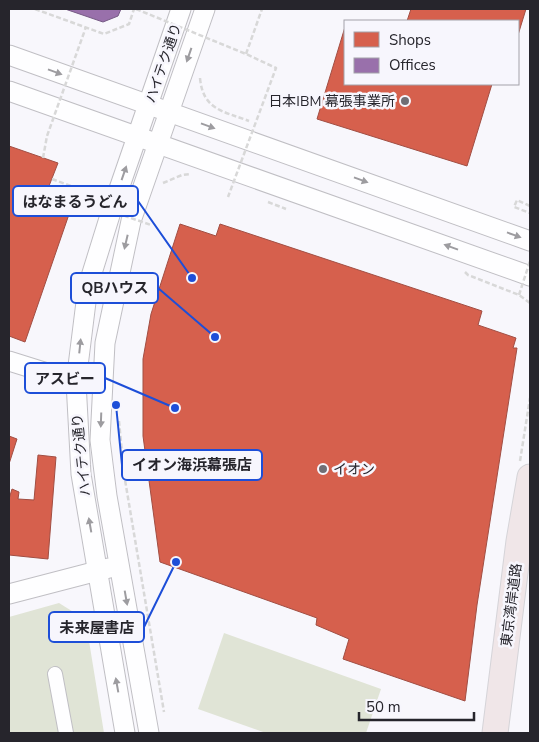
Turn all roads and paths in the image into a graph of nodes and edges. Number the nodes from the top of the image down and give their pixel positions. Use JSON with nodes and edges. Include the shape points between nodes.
{"nodes":[{"id":1,"x":35,"y":9,"type":"edge"},
{"id":2,"x":135,"y":9,"type":"edge"},
{"id":3,"x":181,"y":9,"type":"edge"},
{"id":4,"x":205,"y":9,"type":"edge"},
{"id":5,"x":262,"y":9,"type":"edge"},
{"id":6,"x":86,"y":28,"type":"junction"},
{"id":7,"x":213,"y":33,"type":"dead end"},
{"id":8,"x":210,"y":41,"type":"dead end"},
{"id":9,"x":246,"y":54,"type":"junction"},
{"id":10,"x":9,"y":55,"type":"edge"},
{"id":11,"x":199,"y":74,"type":"dead end"},
{"id":12,"x":9,"y":91,"type":"edge"},
{"id":13,"x":148,"y":105,"type":"junction"},
{"id":14,"x":169,"y":112,"type":"junction"},
{"id":15,"x":259,"y":125,"type":"dead end"},
{"id":16,"x":137,"y":136,"type":"junction"},
{"id":17,"x":158,"y":143,"type":"junction"},
{"id":18,"x":43,"y":158,"type":"dead end"},
{"id":19,"x":196,"y":174,"type":"dead end"},
{"id":20,"x":52,"y":179,"type":"dead end"},
{"id":21,"x":161,"y":184,"type":"dead end"},
{"id":22,"x":222,"y":185,"type":"dead end"},
{"id":23,"x":240,"y":192,"type":"dead end"},
{"id":24,"x":228,"y":198,"type":"dead end"},
{"id":25,"x":267,"y":202,"type":"dead end"},
{"id":26,"x":530,"y":206,"type":"edge"},
{"id":27,"x":295,"y":212,"type":"dead end"},
{"id":28,"x":530,"y":213,"type":"edge"},
{"id":29,"x":145,"y":218,"type":"dead end"},
{"id":30,"x":151,"y":225,"type":"dead end"},
{"id":31,"x":143,"y":227,"type":"dead end"},
{"id":32,"x":530,"y":240,"type":"edge"},
{"id":33,"x":530,"y":261,"type":"edge"},
{"id":34,"x":461,"y":267,"type":"dead end"},
{"id":35,"x":470,"y":270,"type":"dead end"},
{"id":36,"x":468,"y":275,"type":"dead end"},
{"id":37,"x":523,"y":284,"type":"edge"},
{"id":38,"x":519,"y":295,"type":"junction"},
{"id":39,"x":530,"y":303,"type":"edge"},
{"id":40,"x":9,"y":361,"type":"edge"},
{"id":41,"x":76,"y":382,"type":"junction"},
{"id":42,"x":119,"y":419,"type":"dead end"},
{"id":43,"x":530,"y":478,"type":"edge"},
{"id":44,"x":120,"y":565,"type":"junction"},
{"id":45,"x":97,"y":571,"type":"junction"},
{"id":46,"x":9,"y":594,"type":"edge"},
{"id":47,"x":55,"y":674,"type":"dead end"},
{"id":48,"x":164,"y":713,"type":"dead end"},
{"id":49,"x":66,"y":733,"type":"edge"},
{"id":50,"x":125,"y":733,"type":"edge"},
{"id":51,"x":149,"y":733,"type":"edge"},
{"id":52,"x":495,"y":733,"type":"edge"}],
"edges":[{"from":1,"to":6,"type":"path"},
{"from":2,"to":6,"type":"path","via":[[129,24],[104,34]]},
{"from":2,"to":9,"type":"path","bridge":true},
{"from":3,"to":13,"type":"street","name":"ハイテク通り"},
{"from":4,"to":14,"type":"street","name":"ハイテク通り","one_way":true},
{"from":5,"to":9,"type":"path"},
{"from":6,"to":18,"type":"path","bridge":true,"via":[[47,136]]},
{"from":7,"to":8,"type":"path"},
{"from":9,"to":24,"type":"path","bridge":true,"via":[[276,68]]},
{"from":10,"to":13,"type":"street","one_way":true},
{"from":11,"to":15,"type":"path","via":[[209,104]]},
{"from":12,"to":16,"type":"street"},
{"from":13,"to":14,"type":"street"},
{"from":13,"to":16,"type":"street","name":"ハイテク通り"},
{"from":14,"to":17,"type":"street","name":"ハイテク通り"},
{"from":14,"to":32,"type":"street","one_way":true},
{"from":16,"to":17,"type":"street"},
{"from":41,"to":16,"type":"street","name":"ハイテク通り","one_way":true,"via":[[88,286]]},
{"from":37,"to":17,"type":"street","one_way":true},
{"from":17,"to":44,"type":"street","name":"ハイテク通り","one_way":true,"via":[[131,220],[106,343],[100,440]]},
{"from":19,"to":21,"type":"path","via":[[182,175]]},
{"from":20,"to":30,"type":"path","bridge":true,"via":[[82,190],[79,200]]},
{"from":22,"to":23,"type":"path"},
{"from":25,"to":27,"type":"path"},
{"from":26,"to":28,"type":"path","via":[[517,200],[514,207]]},
{"from":29,"to":31,"type":"path"},
{"from":33,"to":38,"type":"path","bridge":true},
{"from":34,"to":35,"type":"path"},
{"from":36,"to":38,"type":"path"},
{"from":38,"to":39,"type":"path"},
{"from":40,"to":41,"type":"street"},
{"from":45,"to":41,"type":"street","name":"ハイテク通り","one_way":true,"via":[[81,474]]},
{"from":42,"to":48,"type":"path","via":[[124,474]]},
{"from":43,"to":52,"type":"highway","name":"東京湾岸道路"},
{"from":44,"to":45,"type":"street"},
{"from":44,"to":51,"type":"street","name":"ハイテク通り","one_way":true},
{"from":45,"to":46,"type":"street"},
{"from":50,"to":45,"type":"street","name":"ハイテク通り","one_way":true},
{"from":47,"to":49,"type":"street"}]}
